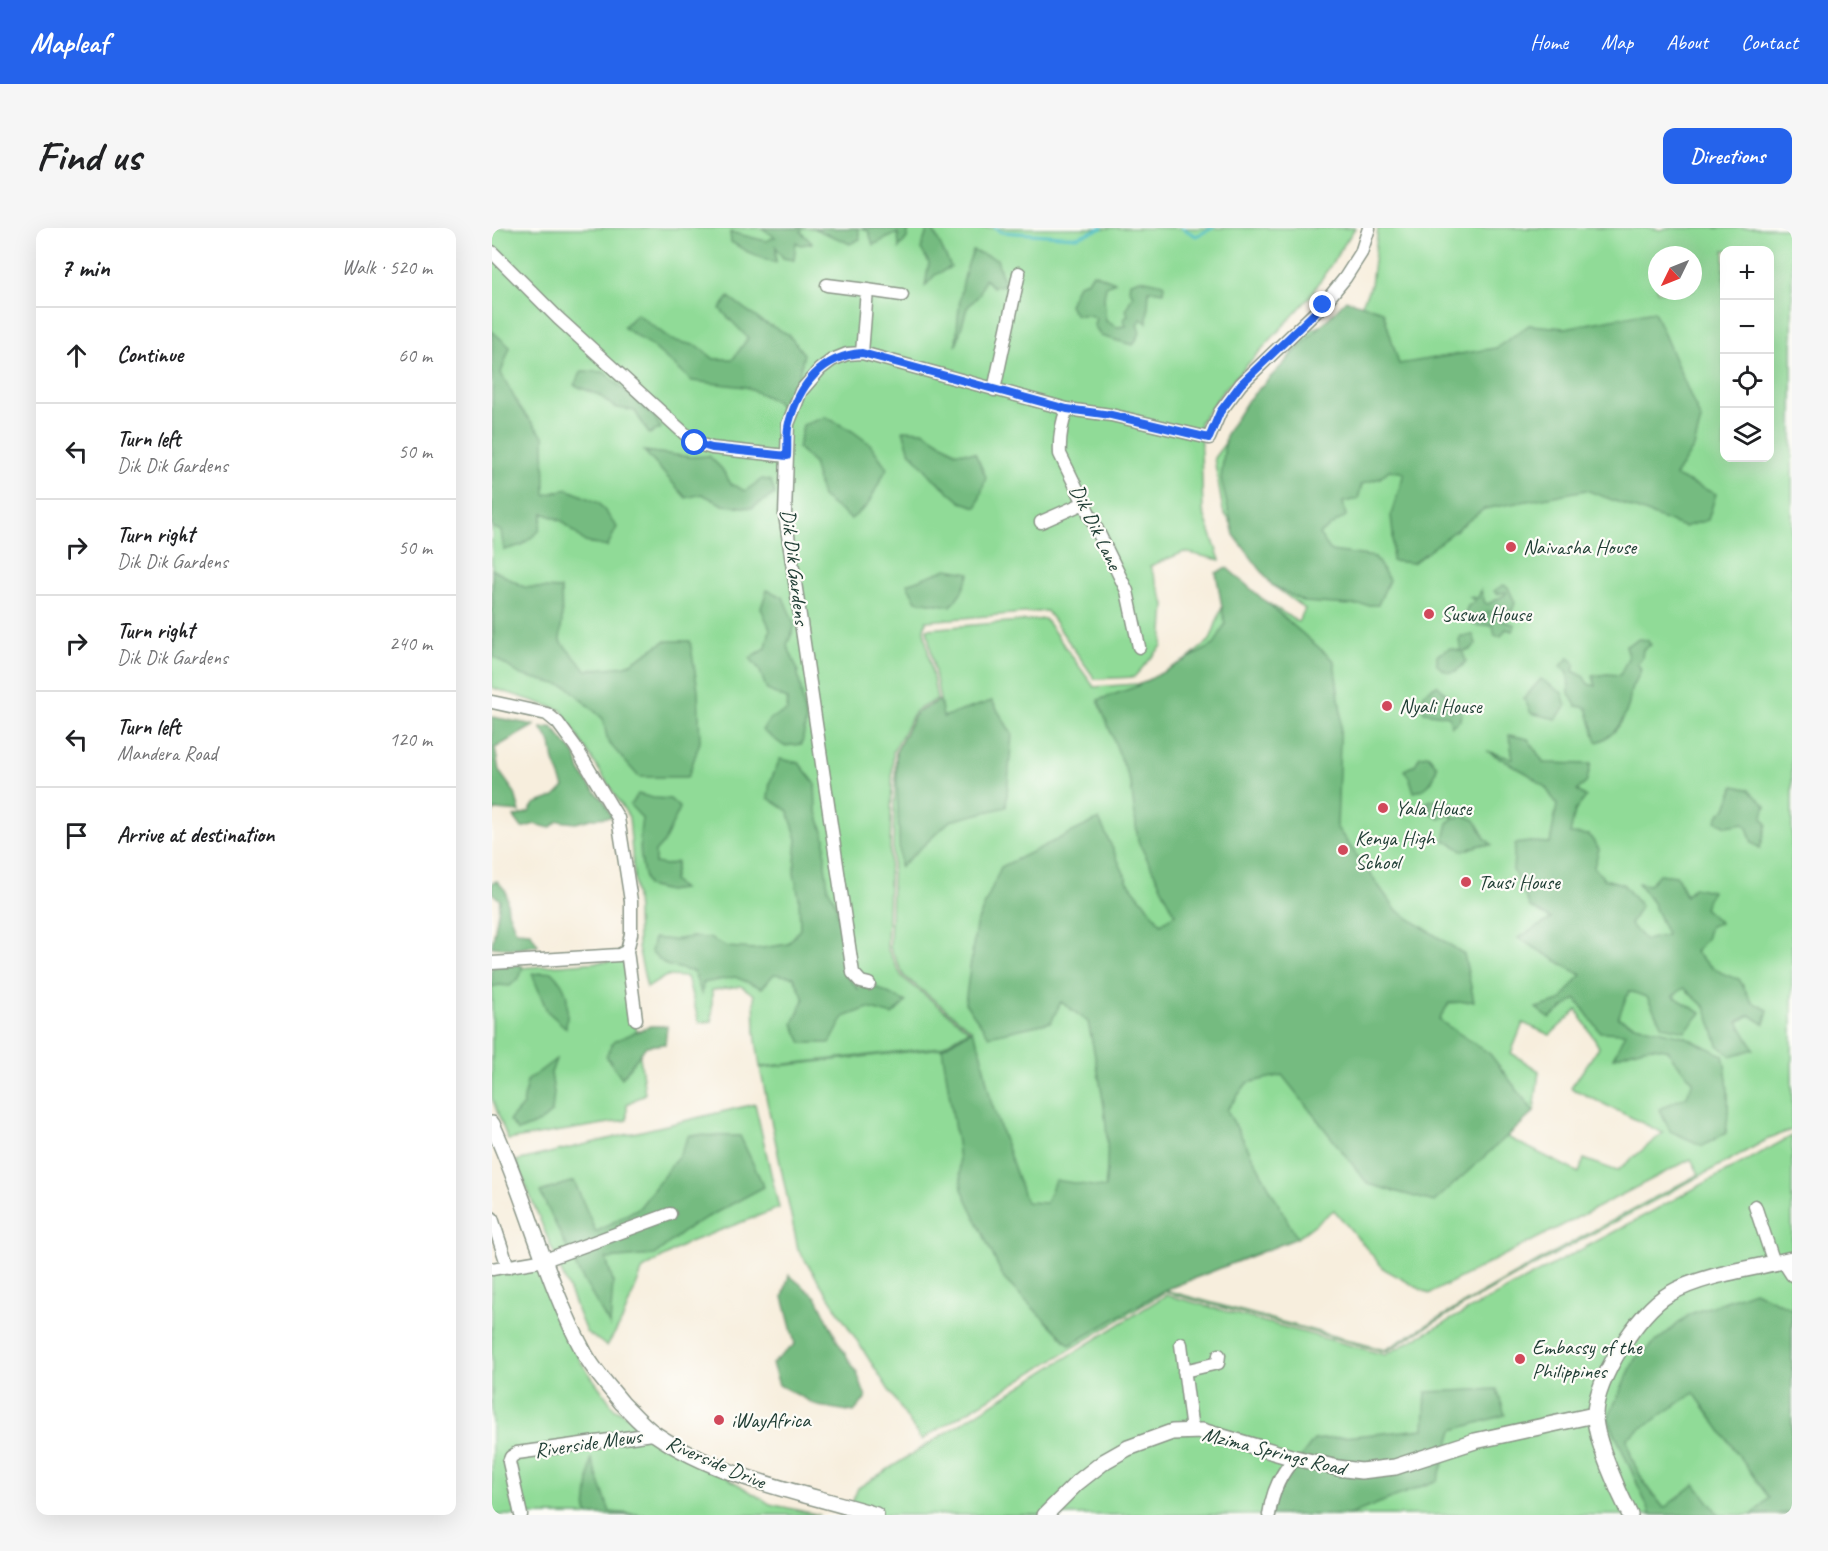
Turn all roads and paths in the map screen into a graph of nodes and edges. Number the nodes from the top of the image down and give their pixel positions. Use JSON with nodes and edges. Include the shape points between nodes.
{"nodes":[{"id":1,"x":1368,"y":228,"type":"edge"},
{"id":2,"x":492,"y":252,"type":"edge"},
{"id":3,"x":1019,"y":273,"type":"dead end"},
{"id":4,"x":827,"y":285,"type":"dead end"},
{"id":5,"x":867,"y":290,"type":"junction"},
{"id":6,"x":902,"y":295,"type":"dead end"},
{"id":7,"x":862,"y":353,"type":"junction"},
{"id":8,"x":994,"y":390,"type":"junction"},
{"id":9,"x":1067,"y":409,"type":"junction"},
{"id":10,"x":787,"y":456,"type":"junction"},
{"id":11,"x":1084,"y":503,"type":"junction"},
{"id":12,"x":1041,"y":522,"type":"dead end"},
{"id":13,"x":1139,"y":647,"type":"dead end"},
{"id":14,"x":492,"y":702,"type":"edge"},
{"id":15,"x":627,"y":951,"type":"junction"},
{"id":16,"x":492,"y":963,"type":"edge"},
{"id":17,"x":868,"y":984,"type":"dead end"},
{"id":18,"x":636,"y":1018,"type":"dead end"},
{"id":19,"x":492,"y":1124,"type":"edge"},
{"id":20,"x":1755,"y":1206,"type":"dead end"},
{"id":21,"x":670,"y":1214,"type":"dead end"},
{"id":22,"x":492,"y":1218,"type":"edge"},
{"id":23,"x":545,"y":1260,"type":"junction"},
{"id":24,"x":1783,"y":1261,"type":"edge"},
{"id":25,"x":508,"y":1267,"type":"junction"},
{"id":26,"x":492,"y":1269,"type":"edge"},
{"id":27,"x":1792,"y":1275,"type":"edge"},
{"id":28,"x":1181,"y":1344,"type":"dead end"},
{"id":29,"x":1219,"y":1355,"type":"dead end"},
{"id":30,"x":1184,"y":1371,"type":"junction"},
{"id":31,"x":1594,"y":1415,"type":"junction"},
{"id":32,"x":1192,"y":1431,"type":"junction"},
{"id":33,"x":653,"y":1434,"type":"junction"},
{"id":34,"x":1295,"y":1458,"type":"junction"},
{"id":35,"x":521,"y":1515,"type":"edge"},
{"id":36,"x":876,"y":1515,"type":"edge"},
{"id":37,"x":1045,"y":1515,"type":"edge"},
{"id":38,"x":1269,"y":1515,"type":"edge"},
{"id":39,"x":1630,"y":1515,"type":"edge"}],
"edges":[{"from":1,"to":9,"type":"street","name":"Dik Dik Gardens","via":[[1361,253],[1345,278],[1323,305],[1241,384],[1220,412],[1209,438]]},
{"from":2,"to":10,"type":"street","via":[[695,443]]},
{"from":3,"to":8,"type":"street"},
{"from":4,"to":5,"type":"street"},
{"from":5,"to":6,"type":"street"},
{"from":5,"to":7,"type":"street"},
{"from":7,"to":8,"type":"street","name":"Dik Dik Gardens"},
{"from":7,"to":10,"type":"street","name":"Dik Dik Gardens","via":[[832,360],[801,391],[788,424]]},
{"from":8,"to":9,"type":"street","name":"Dik Dik Gardens"},
{"from":9,"to":11,"type":"street","name":"Dik Dik Lane","via":[[1059,438],[1060,454]]},
{"from":10,"to":17,"type":"street","name":"Dik Dik Gardens","via":[[785,515],[853,973]]},
{"from":11,"to":12,"type":"street"},
{"from":11,"to":13,"type":"street","name":"Dik Dik Lane","via":[[1127,591]]},
{"from":14,"to":15,"type":"street","via":[[536,710],[552,718],[575,746],[614,808],[621,829],[631,901],[632,934]]},
{"from":15,"to":16,"type":"street","via":[[620,955]]},
{"from":15,"to":18,"type":"street"},
{"from":19,"to":23,"type":"street","name":"Riverside Drive"},
{"from":20,"to":24,"type":"street"},
{"from":21,"to":23,"type":"street"},
{"from":22,"to":25,"type":"street"},
{"from":23,"to":25,"type":"street"},
{"from":23,"to":33,"type":"street","name":"Riverside Drive","via":[[587,1357]]},
{"from":24,"to":27,"type":"street"},
{"from":24,"to":31,"type":"street","via":[[1688,1286],[1669,1294],[1649,1310],[1634,1327],[1605,1377]]},
{"from":25,"to":26,"type":"street"},
{"from":28,"to":30,"type":"street"},
{"from":29,"to":30,"type":"street","via":[[1218,1363]]},
{"from":30,"to":32,"type":"street"},
{"from":31,"to":34,"type":"street","name":"Mzima Springs Road","via":[[1475,1441],[1379,1470],[1338,1468]]},
{"from":31,"to":39,"type":"street"},
{"from":32,"to":34,"type":"street","name":"Mzima Springs Road","via":[[1223,1436]]},
{"from":32,"to":37,"type":"street","name":"Mzima Springs Road","via":[[1172,1432],[1121,1452],[1077,1483]]},
{"from":33,"to":35,"type":"street","name":"Riverside Mews","via":[[517,1453],[509,1462]]},
{"from":33,"to":36,"type":"street","name":"Riverside Drive","via":[[737,1474]]},
{"from":34,"to":38,"type":"street","via":[[1276,1487]]}]}
